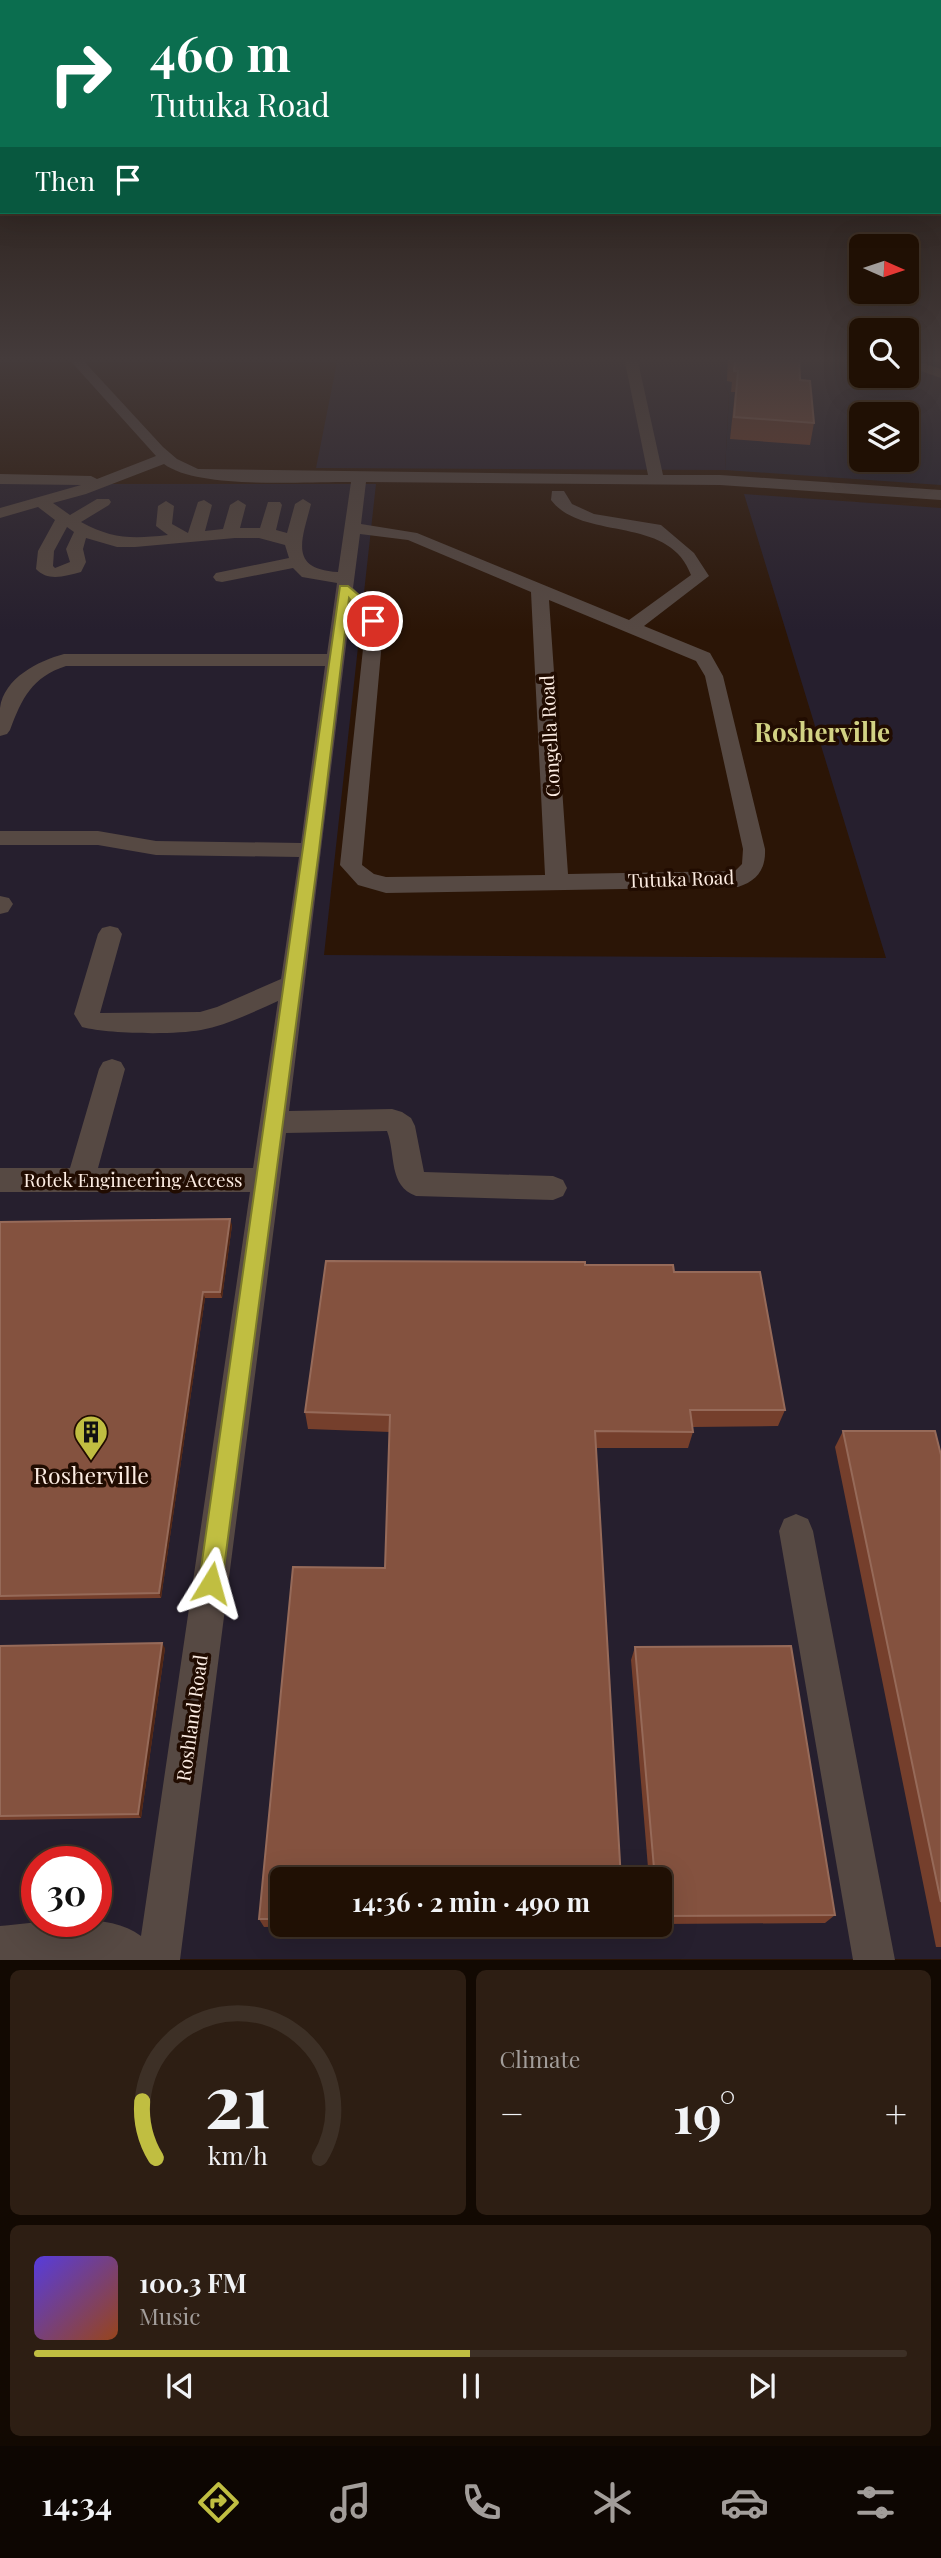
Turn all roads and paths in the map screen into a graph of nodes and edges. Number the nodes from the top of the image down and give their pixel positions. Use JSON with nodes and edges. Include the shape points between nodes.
{"nodes":[{"id":1,"x":141,"y":448,"type":"edge"},
{"id":2,"x":156,"y":448,"type":"edge"},
{"id":3,"x":650,"y":448,"type":"edge"},
{"id":4,"x":652,"y":456,"type":"junction"},
{"id":5,"x":165,"y":458,"type":"junction"},
{"id":6,"x":414,"y":477,"type":"junction"},
{"id":7,"x":656,"y":478,"type":"junction"},
{"id":8,"x":0,"y":479,"type":"edge"},
{"id":9,"x":112,"y":479,"type":"junction"},
{"id":10,"x":602,"y":479,"type":"junction"},
{"id":11,"x":558,"y":494,"type":"dead end"},
{"id":12,"x":941,"y":495,"type":"edge"},
{"id":13,"x":41,"y":502,"type":"junction"},
{"id":14,"x":103,"y":502,"type":"dead end"},
{"id":15,"x":356,"y":502,"type":"junction"},
{"id":16,"x":303,"y":504,"type":"dead end"},
{"id":17,"x":204,"y":505,"type":"dead end"},
{"id":18,"x":238,"y":505,"type":"dead end"},
{"id":19,"x":274,"y":505,"type":"dead end"},
{"id":20,"x":166,"y":506,"type":"dead end"},
{"id":21,"x":0,"y":513,"type":"edge"},
{"id":22,"x":72,"y":523,"type":"junction"},
{"id":23,"x":230,"y":534,"type":"junction"},
{"id":24,"x":267,"y":534,"type":"junction"},
{"id":25,"x":191,"y":537,"type":"junction"},
{"id":26,"x":293,"y":542,"type":"junction"},
{"id":27,"x":296,"y":562,"type":"junction"},
{"id":28,"x":222,"y":577,"type":"dead end"},
{"id":29,"x":345,"y":583,"type":"junction"},
{"id":30,"x":540,"y":589,"type":"junction"},
{"id":31,"x":632,"y":626,"type":"junction"},
{"id":32,"x":336,"y":660,"type":"junction"},
{"id":33,"x":0,"y":730,"type":"edge"},
{"id":34,"x":0,"y":838,"type":"edge"},
{"id":35,"x":311,"y":850,"type":"junction"},
{"id":36,"x":557,"y":883,"type":"junction"},
{"id":37,"x":110,"y":934,"type":"dead end"},
{"id":38,"x":293,"y":984,"type":"junction"},
{"id":39,"x":112,"y":1069,"type":"dead end"},
{"id":40,"x":274,"y":1122,"type":"junction"},
{"id":41,"x":0,"y":1180,"type":"edge"},
{"id":42,"x":81,"y":1180,"type":"junction"},
{"id":43,"x":266,"y":1180,"type":"junction"},
{"id":44,"x":553,"y":1188,"type":"dead end"},
{"id":45,"x":796,"y":1531,"type":"dead end"},
{"id":46,"x":0,"y":1947,"type":"edge"},
{"id":47,"x":138,"y":1959,"type":"edge"},
{"id":48,"x":159,"y":1959,"type":"edge"},
{"id":49,"x":874,"y":1959,"type":"edge"}],
"edges":[{"from":1,"to":9,"type":"street"},
{"from":2,"to":5,"type":"street"},
{"from":3,"to":4,"type":"street"},
{"from":4,"to":7,"type":"street"},
{"from":4,"to":10,"type":"street"},
{"from":5,"to":9,"type":"street"},
{"from":5,"to":15,"type":"street","via":[[198,474],[317,476]]},
{"from":6,"to":10,"type":"street"},
{"from":6,"to":15,"type":"street"},
{"from":6,"to":15,"type":"street","via":[[388,484]]},
{"from":7,"to":10,"type":"street"},
{"from":7,"to":12,"type":"street"},
{"from":8,"to":9,"type":"street"},
{"from":9,"to":13,"type":"street"},
{"from":11,"to":31,"type":"street","via":[[576,513],[650,530],[698,569],[700,576]]},
{"from":13,"to":21,"type":"street"},
{"from":13,"to":22,"type":"street"},
{"from":14,"to":22,"type":"street"},
{"from":15,"to":29,"type":"street","name":"Roshland Road"},
{"from":15,"to":30,"type":"street","name":"Tutuka Road","via":[[403,533]]},
{"from":16,"to":26,"type":"street"},
{"from":17,"to":25,"type":"street"},
{"from":18,"to":23,"type":"street"},
{"from":19,"to":24,"type":"street"},
{"from":20,"to":25,"type":"street","via":[[164,526]]},
{"from":22,"to":22,"type":"street","via":[[43,560],[74,550]]},
{"from":22,"to":25,"type":"street","via":[[117,542]]},
{"from":23,"to":24,"type":"street"},
{"from":23,"to":25,"type":"street"},
{"from":24,"to":26,"type":"street"},
{"from":26,"to":27,"type":"street"},
{"from":27,"to":28,"type":"street"},
{"from":27,"to":29,"type":"street","via":[[310,574]]},
{"from":29,"to":32,"type":"street","name":"Roshland Road"},
{"from":29,"to":36,"type":"street","name":"Tutuka Road","via":[[367,611],[374,630],[352,839],[354,870],[371,883],[386,885]]},
{"from":30,"to":31,"type":"street","name":"Tutuka Road"},
{"from":30,"to":36,"type":"street","name":"Congella Road"},
{"from":31,"to":36,"type":"street","name":"Tutuka Road","via":[[708,662],[754,849],[754,865],[738,879]]},
{"from":32,"to":33,"type":"street","via":[[281,653],[233,653],[205,663],[73,659],[52,664],[18,686]]},
{"from":32,"to":35,"type":"street","name":"Roshland Road"},
{"from":34,"to":35,"type":"street","via":[[98,838],[156,848]]},
{"from":35,"to":38,"type":"street","name":"Roshland Road"},
{"from":37,"to":38,"type":"street","via":[[87,1014],[91,1020],[200,1021]]},
{"from":38,"to":40,"type":"street","name":"Roshland Road"},
{"from":39,"to":42,"type":"street"},
{"from":40,"to":43,"type":"street","name":"Roshland Road"},
{"from":40,"to":44,"type":"street","via":[[392,1120],[401,1126],[411,1180],[416,1184]]},
{"from":41,"to":42,"type":"street","name":"Rotek Engineering Access"},
{"from":42,"to":43,"type":"street","name":"Rotek Engineering Access"},
{"from":43,"to":48,"type":"street","name":"Roshland Road"},
{"from":45,"to":49,"type":"street"},
{"from":46,"to":47,"type":"street","via":[[94,1940],[120,1946]]}]}
